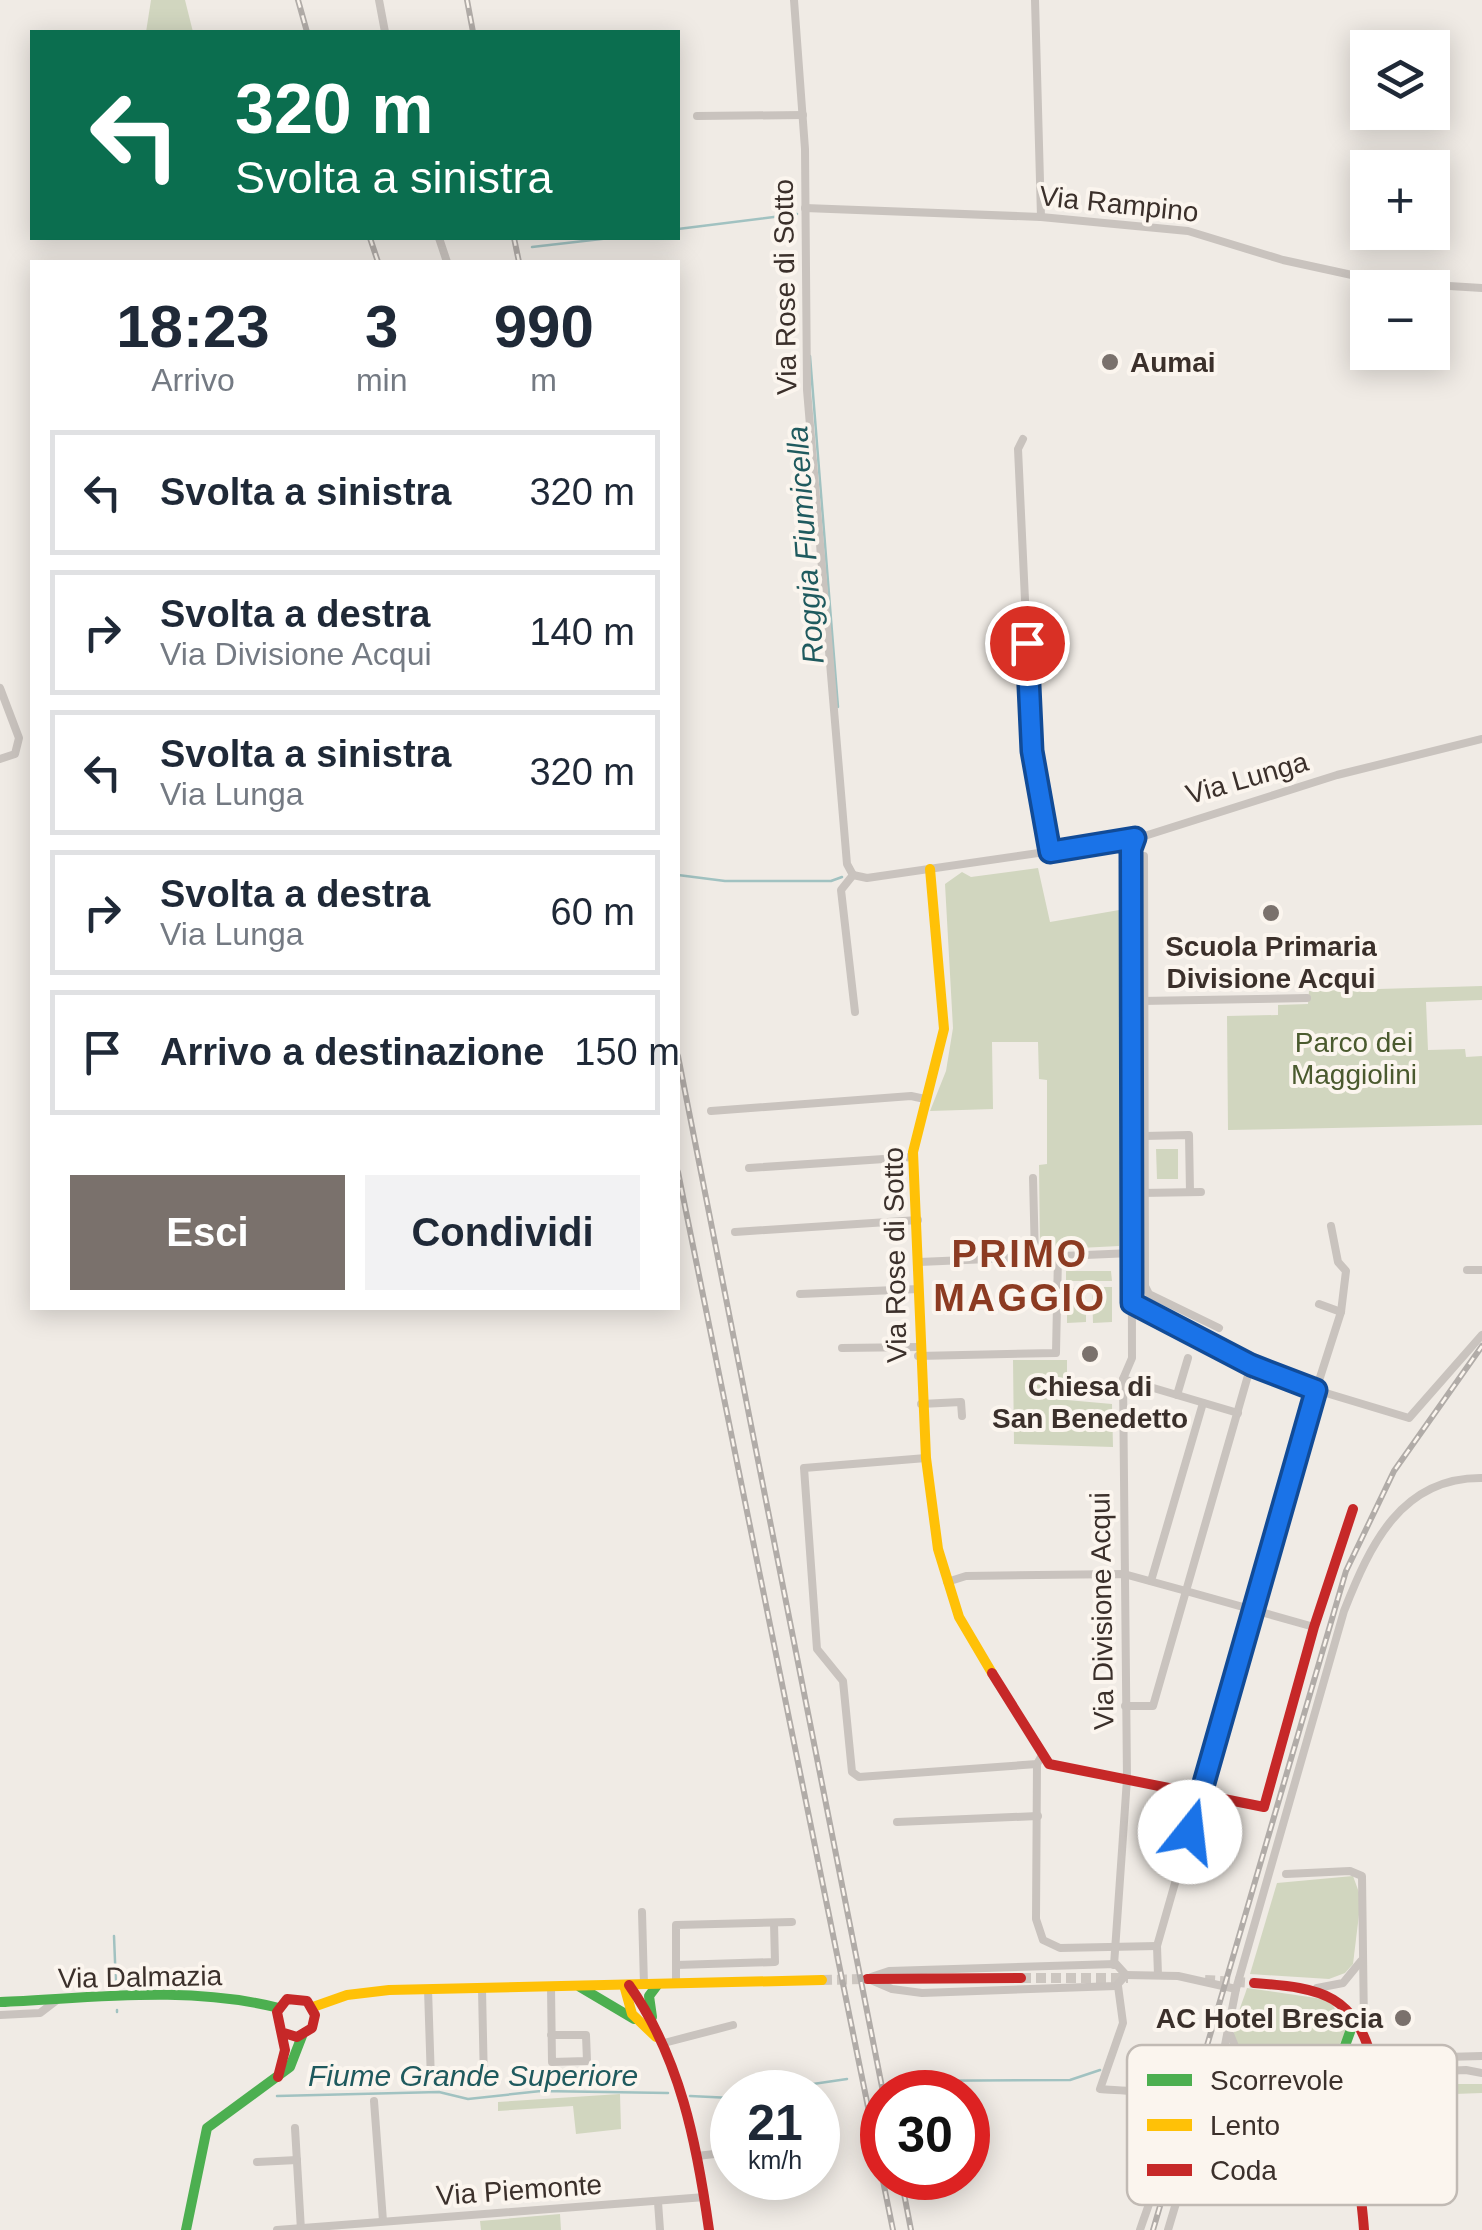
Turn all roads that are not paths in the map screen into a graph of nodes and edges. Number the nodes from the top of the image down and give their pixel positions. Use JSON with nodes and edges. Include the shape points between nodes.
{"nodes":[{"id":1,"x":379,"y":0,"type":"edge"},
{"id":2,"x":794,"y":0,"type":"edge"},
{"id":3,"x":1036,"y":0,"type":"edge"},
{"id":4,"x":386,"y":30,"type":"edge"},
{"id":5,"x":803,"y":115,"type":"junction"},
{"id":6,"x":697,"y":116,"type":"dead end"},
{"id":7,"x":805,"y":208,"type":"junction"},
{"id":8,"x":1041,"y":216,"type":"junction"},
{"id":9,"x":1482,"y":288,"type":"edge"},
{"id":10,"x":1023,"y":439,"type":"dead end"},
{"id":11,"x":0,"y":688,"type":"edge"},
{"id":12,"x":1482,"y":736,"type":"edge"},
{"id":13,"x":0,"y":759,"type":"edge"},
{"id":14,"x":1135,"y":838,"type":"junction"},
{"id":15,"x":1050,"y":852,"type":"junction"},
{"id":16,"x":1144,"y":856,"type":"dead end"},
{"id":17,"x":930,"y":870,"type":"junction"},
{"id":18,"x":853,"y":875,"type":"junction"},
{"id":19,"x":1306,"y":998,"type":"dead end"},
{"id":20,"x":1144,"y":1001,"type":"junction"},
{"id":21,"x":1132,"y":1002,"type":"junction"},
{"id":22,"x":854,"y":1012,"type":"dead end"},
{"id":23,"x":925,"y":1099,"type":"junction"},
{"id":24,"x":711,"y":1112,"type":"dead end"},
{"id":25,"x":1144,"y":1136,"type":"junction"},
{"id":26,"x":914,"y":1157,"type":"junction"},
{"id":27,"x":748,"y":1168,"type":"dead end"},
{"id":28,"x":1033,"y":1178,"type":"dead end"},
{"id":29,"x":1132,"y":1192,"type":"junction"},
{"id":30,"x":1144,"y":1192,"type":"junction"},
{"id":31,"x":1190,"y":1192,"type":"junction"},
{"id":32,"x":1201,"y":1192,"type":"dead end"},
{"id":33,"x":918,"y":1220,"type":"junction"},
{"id":34,"x":1331,"y":1226,"type":"dead end"},
{"id":35,"x":735,"y":1232,"type":"dead end"},
{"id":36,"x":1058,"y":1256,"type":"junction"},
{"id":37,"x":1132,"y":1256,"type":"junction"},
{"id":38,"x":1035,"y":1257,"type":"junction"},
{"id":39,"x":1145,"y":1257,"type":"junction"},
{"id":40,"x":919,"y":1262,"type":"junction"},
{"id":41,"x":1467,"y":1270,"type":"dead end"},
{"id":42,"x":1482,"y":1270,"type":"edge"},
{"id":43,"x":919,"y":1289,"type":"junction"},
{"id":44,"x":800,"y":1294,"type":"dead end"},
{"id":45,"x":1132,"y":1303,"type":"junction"},
{"id":46,"x":1319,"y":1304,"type":"dead end"},
{"id":47,"x":1340,"y":1312,"type":"junction"},
{"id":48,"x":1193,"y":1316,"type":"junction"},
{"id":49,"x":1219,"y":1328,"type":"dead end"},
{"id":50,"x":1186,"y":1332,"type":"junction"},
{"id":51,"x":1482,"y":1335,"type":"edge"},
{"id":52,"x":842,"y":1348,"type":"dead end"},
{"id":53,"x":918,"y":1352,"type":"junction"},
{"id":54,"x":1188,"y":1358,"type":"dead end"},
{"id":55,"x":1251,"y":1365,"type":"junction"},
{"id":56,"x":1123,"y":1379,"type":"junction"},
{"id":57,"x":1316,"y":1390,"type":"junction"},
{"id":58,"x":1177,"y":1395,"type":"junction"},
{"id":59,"x":1202,"y":1402,"type":"junction"},
{"id":60,"x":921,"y":1404,"type":"junction"},
{"id":61,"x":1238,"y":1412,"type":"junction"},
{"id":62,"x":962,"y":1416,"type":"dead end"},
{"id":63,"x":926,"y":1458,"type":"junction"},
{"id":64,"x":1482,"y":1478,"type":"edge"},
{"id":65,"x":1353,"y":1509,"type":"dead end"},
{"id":66,"x":1124,"y":1574,"type":"junction"},
{"id":67,"x":1152,"y":1581,"type":"junction"},
{"id":68,"x":947,"y":1582,"type":"junction"},
{"id":69,"x":1186,"y":1590,"type":"junction"},
{"id":70,"x":1253,"y":1610,"type":"junction"},
{"id":71,"x":1314,"y":1627,"type":"junction"},
{"id":72,"x":1126,"y":1706,"type":"junction"},
{"id":73,"x":1039,"y":1760,"type":"junction"},
{"id":74,"x":1127,"y":1779,"type":"junction"},
{"id":75,"x":1201,"y":1794,"type":"junction"},
{"id":76,"x":1038,"y":1816,"type":"junction"},
{"id":77,"x":897,"y":1822,"type":"dead end"},
{"id":78,"x":1286,"y":1874,"type":"dead end"},
{"id":79,"x":642,"y":1912,"type":"dead end"},
{"id":80,"x":792,"y":1922,"type":"dead end"},
{"id":81,"x":774,"y":1923,"type":"junction"},
{"id":82,"x":1157,"y":1946,"type":"junction"},
{"id":83,"x":1118,"y":1947,"type":"junction"},
{"id":84,"x":1364,"y":1952,"type":"junction"},
{"id":85,"x":676,"y":1965,"type":"junction"},
{"id":86,"x":1112,"y":1965,"type":"junction"},
{"id":87,"x":1039,"y":1967,"type":"junction"},
{"id":88,"x":1126,"y":1975,"type":"junction"},
{"id":89,"x":1158,"y":1975,"type":"junction"},
{"id":90,"x":867,"y":1978,"type":"junction"},
{"id":91,"x":1021,"y":1978,"type":"tunnel mouth"},
{"id":92,"x":822,"y":1980,"type":"tunnel mouth"},
{"id":93,"x":1254,"y":1983,"type":"tunnel mouth"},
{"id":94,"x":644,"y":1984,"type":"junction"},
{"id":95,"x":658,"y":1984,"type":"junction"},
{"id":96,"x":676,"y":1984,"type":"junction"},
{"id":97,"x":627,"y":1985,"type":"junction"},
{"id":98,"x":579,"y":1986,"type":"junction"},
{"id":99,"x":1114,"y":1986,"type":"junction"},
{"id":100,"x":551,"y":1988,"type":"junction"},
{"id":101,"x":1317,"y":1988,"type":"junction"},
{"id":102,"x":428,"y":1989,"type":"junction"},
{"id":103,"x":482,"y":1989,"type":"junction"},
{"id":104,"x":1038,"y":1989,"type":"junction"},
{"id":105,"x":1236,"y":1989,"type":"junction"},
{"id":106,"x":57,"y":2000,"type":"junction"},
{"id":107,"x":0,"y":2002,"type":"edge"},
{"id":108,"x":313,"y":2007,"type":"junction"},
{"id":109,"x":278,"y":2008,"type":"junction"},
{"id":110,"x":0,"y":2014,"type":"edge"},
{"id":111,"x":636,"y":2020,"type":"junction"},
{"id":112,"x":1354,"y":2020,"type":"junction"},
{"id":113,"x":1230,"y":2024,"type":"junction"},
{"id":114,"x":733,"y":2026,"type":"dead end"},
{"id":115,"x":655,"y":2028,"type":"junction"},
{"id":116,"x":284,"y":2033,"type":"junction"},
{"id":117,"x":302,"y":2036,"type":"junction"},
{"id":118,"x":551,"y":2036,"type":"junction"},
{"id":119,"x":1364,"y":2037,"type":"junction"},
{"id":120,"x":664,"y":2043,"type":"junction"},
{"id":121,"x":1225,"y":2045,"type":"edge"},
{"id":122,"x":1235,"y":2045,"type":"edge"},
{"id":123,"x":1348,"y":2045,"type":"edge"},
{"id":124,"x":1367,"y":2045,"type":"edge"},
{"id":125,"x":1482,"y":2056,"type":"edge"},
{"id":126,"x":1457,"y":2070,"type":"edge"},
{"id":127,"x":1482,"y":2071,"type":"edge"},
{"id":128,"x":278,"y":2078,"type":"junction"},
{"id":129,"x":430,"y":2081,"type":"dead end"},
{"id":130,"x":484,"y":2084,"type":"dead end"},
{"id":131,"x":1127,"y":2092,"type":"edge"},
{"id":132,"x":374,"y":2101,"type":"dead end"},
{"id":133,"x":295,"y":2128,"type":"dead end"},
{"id":134,"x":710,"y":2155,"type":"edge"},
{"id":135,"x":697,"y":2156,"type":"junction"},
{"id":136,"x":297,"y":2160,"type":"junction"},
{"id":137,"x":257,"y":2162,"type":"dead end"},
{"id":138,"x":705,"y":2197,"type":"junction"},
{"id":139,"x":658,"y":2202,"type":"junction"},
{"id":140,"x":1147,"y":2205,"type":"edge"},
{"id":141,"x":1175,"y":2205,"type":"edge"},
{"id":142,"x":1362,"y":2205,"type":"edge"},
{"id":143,"x":439,"y":2218,"type":"junction"},
{"id":144,"x":383,"y":2222,"type":"junction"},
{"id":145,"x":301,"y":2229,"type":"edge"},
{"id":146,"x":186,"y":2230,"type":"edge"},
{"id":147,"x":277,"y":2230,"type":"edge"},
{"id":148,"x":441,"y":2230,"type":"edge"},
{"id":149,"x":660,"y":2230,"type":"edge"},
{"id":150,"x":709,"y":2230,"type":"edge"},
{"id":151,"x":1140,"y":2230,"type":"edge"},
{"id":152,"x":1168,"y":2230,"type":"edge"},
{"id":153,"x":1364,"y":2230,"type":"edge"}],
"edges":[{"from":1,"to":4,"type":"street"},
{"from":2,"to":5,"type":"street","name":"Via Rose di Sotto"},
{"from":3,"to":8,"type":"street"},
{"from":5,"to":6,"type":"street"},
{"from":5,"to":7,"type":"street","name":"Via Rose di Sotto"},
{"from":7,"to":8,"type":"street","name":"Via Rampino"},
{"from":7,"to":18,"type":"street","name":"Via Rose di Sotto","via":[[807,390]]},
{"from":8,"to":9,"type":"street","name":"Via Rampino","via":[[1188,231],[1384,282]]},
{"from":10,"to":15,"type":"street","via":[[1018,449],[1032,751]]},
{"from":11,"to":13,"type":"street","via":[[19,738],[14,754]]},
{"from":12,"to":14,"type":"street","name":"Via Lunga"},
{"from":14,"to":15,"type":"street","name":"Via Lunga"},
{"from":14,"to":21,"type":"street","name":"Via Divisione Acqui"},
{"from":15,"to":17,"type":"street","name":"Via Lunga"},
{"from":16,"to":20,"type":"street"},
{"from":17,"to":18,"type":"street","name":"Via Lunga"},
{"from":17,"to":23,"type":"street","name":"Via Rose di Sotto","via":[[944,1028]]},
{"from":18,"to":22,"type":"street","via":[[841,890]]},
{"from":19,"to":20,"type":"street"},
{"from":20,"to":21,"type":"street"},
{"from":20,"to":25,"type":"street"},
{"from":21,"to":29,"type":"street","name":"Via Divisione Acqui"},
{"from":23,"to":24,"type":"street"},
{"from":23,"to":26,"type":"street","name":"Via Rose di Sotto"},
{"from":25,"to":30,"type":"street"},
{"from":25,"to":31,"type":"street","via":[[1189,1135]]},
{"from":26,"to":27,"type":"street"},
{"from":26,"to":33,"type":"street","name":"Via Rose di Sotto"},
{"from":28,"to":38,"type":"street"},
{"from":29,"to":30,"type":"street"},
{"from":29,"to":37,"type":"street","name":"Via Divisione Acqui"},
{"from":30,"to":31,"type":"street"},
{"from":30,"to":39,"type":"street"},
{"from":31,"to":32,"type":"street"},
{"from":33,"to":35,"type":"street"},
{"from":33,"to":40,"type":"street","name":"Via Rose di Sotto"},
{"from":34,"to":47,"type":"street","via":[[1346,1271]]},
{"from":36,"to":37,"type":"street"},
{"from":36,"to":38,"type":"street"},
{"from":36,"to":53,"type":"street","name":"Via Rose di Sotto","via":[[1056,1353]]},
{"from":37,"to":39,"type":"street"},
{"from":37,"to":45,"type":"street","name":"Via Divisione Acqui"},
{"from":38,"to":40,"type":"street"},
{"from":39,"to":48,"type":"street","via":[[1146,1290]]},
{"from":40,"to":43,"type":"street","name":"Via Rose di Sotto"},
{"from":41,"to":42,"type":"street"},
{"from":43,"to":44,"type":"street"},
{"from":43,"to":53,"type":"street","name":"Via Rose di Sotto"},
{"from":45,"to":50,"type":"street"},
{"from":45,"to":56,"type":"street","name":"Via Divisione Acqui","via":[[1132,1358]]},
{"from":46,"to":47,"type":"street"},
{"from":47,"to":57,"type":"street"},
{"from":48,"to":49,"type":"street"},
{"from":48,"to":50,"type":"street"},
{"from":50,"to":55,"type":"street"},
{"from":51,"to":57,"type":"street","via":[[1416,1415],[1406,1418]]},
{"from":52,"to":53,"type":"street","name":"Via Rose di Sotto"},
{"from":53,"to":60,"type":"street","name":"Via Rose di Sotto"},
{"from":54,"to":58,"type":"street"},
{"from":55,"to":57,"type":"street"},
{"from":55,"to":61,"type":"street"},
{"from":56,"to":58,"type":"street"},
{"from":56,"to":66,"type":"street","name":"Via Divisione Acqui"},
{"from":57,"to":70,"type":"street"},
{"from":58,"to":59,"type":"street"},
{"from":59,"to":61,"type":"street"},
{"from":59,"to":67,"type":"street"},
{"from":60,"to":62,"type":"street","via":[[961,1402]]},
{"from":60,"to":63,"type":"street","name":"Via Rose di Sotto"},
{"from":61,"to":69,"type":"street"},
{"from":63,"to":68,"type":"street","name":"Via Rose di Sotto"},
{"from":63,"to":73,"type":"street","via":[[804,1468],[817,1650],[843,1681],[852,1772],[859,1777]]},
{"from":64,"to":105,"type":"street","via":[[1449,1480],[1418,1494],[1367,1556],[1344,1611]]},
{"from":65,"to":71,"type":"street"},
{"from":66,"to":67,"type":"street"},
{"from":66,"to":68,"type":"street","via":[[966,1576]]},
{"from":66,"to":72,"type":"street","name":"Via Divisione Acqui"},
{"from":67,"to":69,"type":"street"},
{"from":68,"to":73,"type":"street","name":"Via Rose di Sotto","via":[[958,1617]]},
{"from":69,"to":70,"type":"street"},
{"from":69,"to":72,"type":"street","via":[[1153,1706]]},
{"from":70,"to":71,"type":"street"},
{"from":70,"to":75,"type":"street"},
{"from":71,"to":75,"type":"street","via":[[1264,1806]]},
{"from":72,"to":74,"type":"street","name":"Via Divisione Acqui"},
{"from":73,"to":74,"type":"street"},
{"from":73,"to":76,"type":"street","name":"Via Rose di Sotto"},
{"from":74,"to":75,"type":"street"},
{"from":74,"to":83,"type":"street","name":"Via Divisione Acqui"},
{"from":75,"to":82,"type":"street"},
{"from":76,"to":77,"type":"street"},
{"from":76,"to":83,"type":"street","name":"Via Rose di Sotto","via":[[1036,1919],[1042,1940],[1060,1948]]},
{"from":78,"to":84,"type":"street","via":[[1362,1876]]},
{"from":79,"to":94,"type":"street"},
{"from":80,"to":81,"type":"street"},
{"from":81,"to":85,"type":"street","via":[[676,1925]]},
{"from":81,"to":85,"type":"street","via":[[775,1962]]},
{"from":82,"to":83,"type":"street"},
{"from":82,"to":89,"type":"street"},
{"from":83,"to":86,"type":"street","name":"Via Divisione Acqui"},
{"from":84,"to":101,"type":"street","via":[[1350,1979]]},
{"from":84,"to":119,"type":"street"},
{"from":85,"to":96,"type":"street"},
{"from":86,"to":87,"type":"street"},
{"from":86,"to":88,"type":"street"},
{"from":86,"to":99,"type":"street","name":"Via Divisione Acqui","via":[[1104,1975]]},
{"from":87,"to":90,"type":"street","via":[[889,1971]]},
{"from":87,"to":104,"type":"street"},
{"from":88,"to":89,"type":"street"},
{"from":88,"to":99,"type":"street"},
{"from":89,"to":105,"type":"street"},
{"from":90,"to":91,"type":"street"},
{"from":90,"to":104,"type":"street","via":[[922,1992]]},
{"from":92,"to":96,"type":"street"},
{"from":93,"to":101,"type":"street"},
{"from":94,"to":95,"type":"street"},
{"from":94,"to":97,"type":"street"},
{"from":95,"to":96,"type":"street"},
{"from":95,"to":115,"type":"street","via":[[648,1996]]},
{"from":97,"to":98,"type":"street"},
{"from":97,"to":111,"type":"street","via":[[625,2001]]},
{"from":97,"to":115,"type":"street"},
{"from":98,"to":100,"type":"street"},
{"from":98,"to":111,"type":"street"},
{"from":99,"to":104,"type":"street"},
{"from":99,"to":131,"type":"street","via":[[1123,2023],[1100,2089]]},
{"from":100,"to":103,"type":"street"},
{"from":100,"to":118,"type":"street"},
{"from":101,"to":112,"type":"street","via":[[1336,1996]]},
{"from":102,"to":103,"type":"street"},
{"from":102,"to":108,"type":"street","via":[[346,1994]]},
{"from":102,"to":129,"type":"street"},
{"from":103,"to":130,"type":"street"},
{"from":105,"to":113,"type":"street"},
{"from":106,"to":107,"type":"street","name":"Via Dalmazia"},
{"from":106,"to":109,"type":"street","name":"Via Dalmazia","via":[[201,1996]]},
{"from":106,"to":110,"type":"street","via":[[40,2013]]},
{"from":108,"to":109,"type":"street","via":[[296,1997]]},
{"from":108,"to":117,"type":"street","via":[[314,2024]]},
{"from":109,"to":116,"type":"street"},
{"from":111,"to":120,"type":"street"},
{"from":112,"to":119,"type":"street"},
{"from":112,"to":123,"type":"street"},
{"from":113,"to":121,"type":"street"},
{"from":113,"to":122,"type":"street"},
{"from":114,"to":120,"type":"street"},
{"from":115,"to":120,"type":"street"},
{"from":116,"to":117,"type":"street"},
{"from":116,"to":128,"type":"street"},
{"from":117,"to":128,"type":"street"},
{"from":118,"to":118,"type":"street","via":[[586,2035],[587,2061],[552,2062]]},
{"from":119,"to":124,"type":"street"},
{"from":120,"to":135,"type":"street"},
{"from":125,"to":127,"type":"street"},
{"from":126,"to":127,"type":"street"},
{"from":128,"to":146,"type":"street","via":[[207,2128]]},
{"from":132,"to":144,"type":"street"},
{"from":133,"to":136,"type":"street"},
{"from":134,"to":135,"type":"street"},
{"from":135,"to":138,"type":"street"},
{"from":136,"to":137,"type":"street"},
{"from":136,"to":145,"type":"street"},
{"from":138,"to":139,"type":"street","name":"Via Piemonte"},
{"from":138,"to":150,"type":"street"},
{"from":139,"to":143,"type":"street","name":"Via Piemonte"},
{"from":139,"to":149,"type":"street"},
{"from":140,"to":151,"type":"street"},
{"from":141,"to":152,"type":"street"},
{"from":142,"to":153,"type":"street"},
{"from":143,"to":144,"type":"street","name":"Via Piemonte"},
{"from":143,"to":148,"type":"street"},
{"from":144,"to":145,"type":"street","name":"Via Piemonte"},
{"from":145,"to":147,"type":"street","name":"Via Piemonte"}]}
